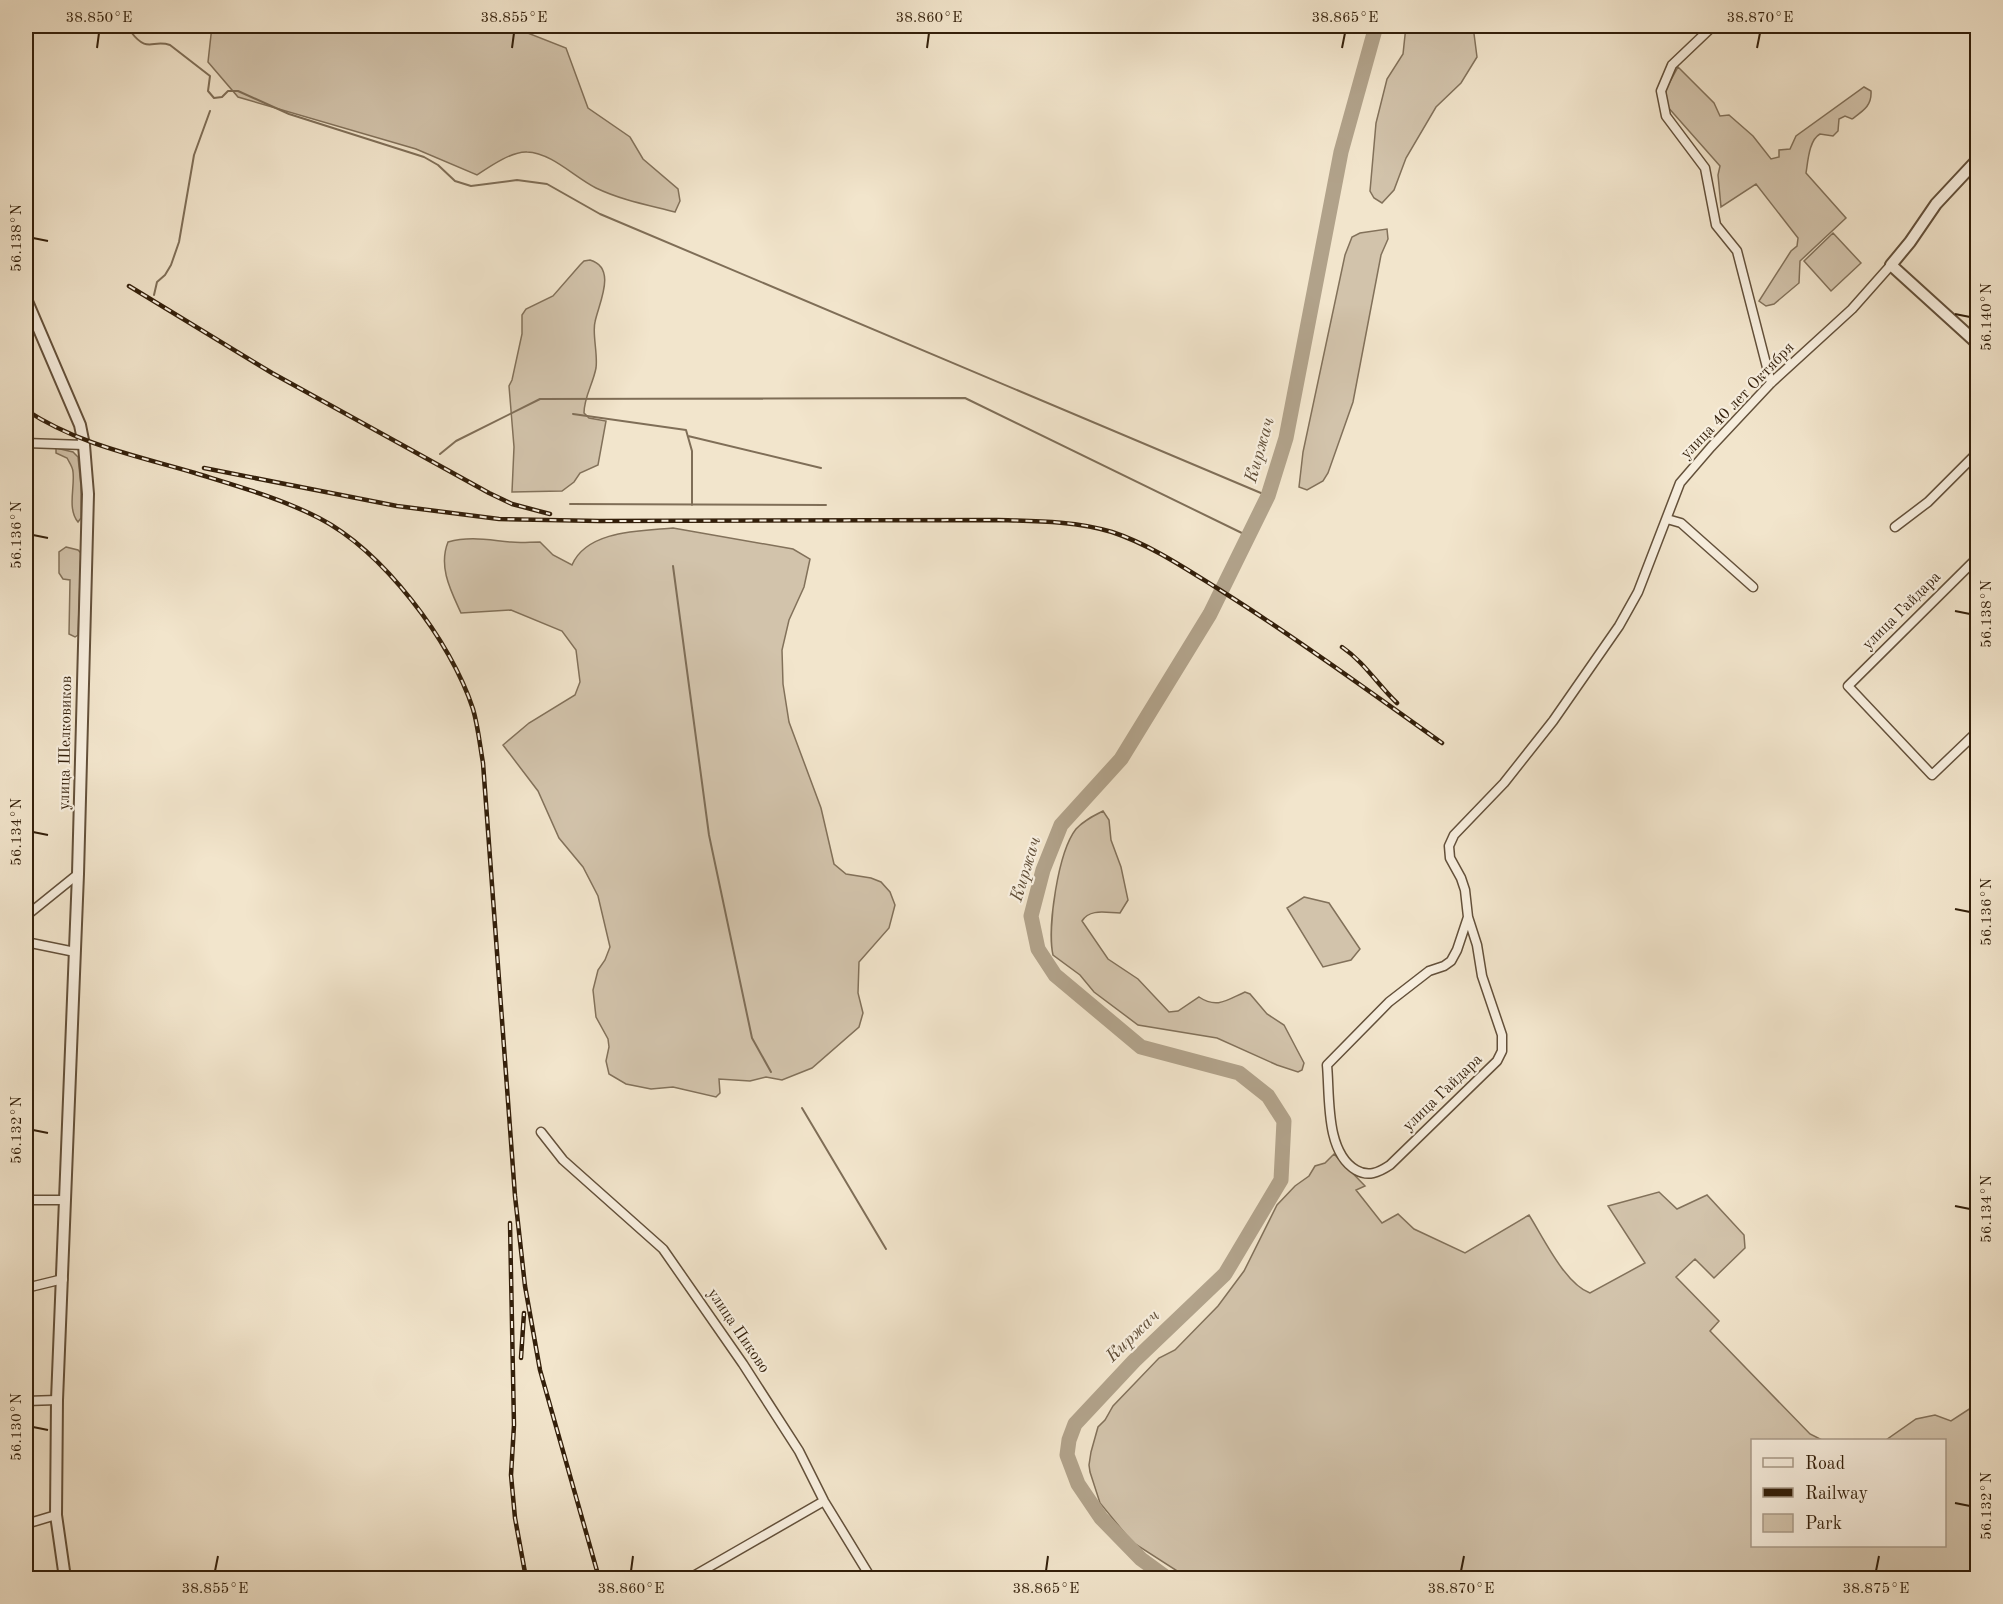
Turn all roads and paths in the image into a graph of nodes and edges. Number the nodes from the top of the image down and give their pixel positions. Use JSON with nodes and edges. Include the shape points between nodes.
{"nodes":[{"id":1,"x":1713,"y":26,"type":"edge"},
{"id":2,"x":1977,"y":159,"type":"edge"},
{"id":3,"x":1891,"y":265,"type":"junction"},
{"id":4,"x":26,"y":299,"type":"edge"},
{"id":5,"x":1977,"y":344,"type":"edge"},
{"id":6,"x":1772,"y":383,"type":"junction"},
{"id":7,"x":26,"y":442,"type":"edge"},
{"id":8,"x":84,"y":446,"type":"junction"},
{"id":9,"x":1977,"y":452,"type":"edge"},
{"id":10,"x":1667,"y":519,"type":"junction"},
{"id":11,"x":1895,"y":527,"type":"dead end"},
{"id":12,"x":1977,"y":557,"type":"edge"},
{"id":13,"x":1753,"y":587,"type":"dead end"},
{"id":14,"x":1977,"y":731,"type":"edge"},
{"id":15,"x":78,"y":874,"type":"junction"},
{"id":16,"x":26,"y":916,"type":"edge"},
{"id":17,"x":1468,"y":917,"type":"junction"},
{"id":18,"x":26,"y":942,"type":"edge"},
{"id":19,"x":75,"y":952,"type":"junction"},
{"id":20,"x":541,"y":1132,"type":"dead end"},
{"id":21,"x":26,"y":1200,"type":"edge"},
{"id":22,"x":65,"y":1200,"type":"junction"},
{"id":23,"x":63,"y":1279,"type":"junction"},
{"id":24,"x":26,"y":1288,"type":"edge"},
{"id":25,"x":26,"y":1401,"type":"edge"},
{"id":26,"x":57,"y":1401,"type":"junction"},
{"id":27,"x":824,"y":1501,"type":"junction"},
{"id":28,"x":56,"y":1515,"type":"junction"},
{"id":29,"x":26,"y":1524,"type":"edge"},
{"id":30,"x":65,"y":1578,"type":"edge"},
{"id":31,"x":690,"y":1578,"type":"edge"},
{"id":32,"x":871,"y":1578,"type":"edge"}],
"edges":[{"from":1,"to":6,"type":"street","via":[[1672,64],[1661,90],[1666,116],[1705,168],[1716,225],[1737,250]]},
{"from":2,"to":3,"type":"street","name":"улица 40 лет Октября","via":[[1936,204]]},
{"from":3,"to":5,"type":"street"},
{"from":3,"to":6,"type":"street","name":"улица 40 лет Октября","via":[[1852,309]]},
{"from":4,"to":8,"type":"street","name":"улица Шелковиков","via":[[73,405]]},
{"from":6,"to":10,"type":"street","name":"улица 40 лет Октября","via":[[1680,483]]},
{"from":7,"to":8,"type":"street"},
{"from":8,"to":15,"type":"street","name":"улица Шелковиков","via":[[88,526]]},
{"from":9,"to":11,"type":"street","via":[[1928,502]]},
{"from":10,"to":13,"type":"street","via":[[1681,523]]},
{"from":10,"to":17,"type":"street","name":"улица 40 лет Октября","via":[[1638,592],[1619,627],[1493,797],[1454,835],[1449,846],[1450,858],[1465,890]]},
{"from":12,"to":14,"type":"street","name":"улица Гайдара","via":[[1848,686],[1932,775]]},
{"from":15,"to":16,"type":"street"},
{"from":15,"to":19,"type":"street","name":"улица Шелковиков"},
{"from":17,"to":17,"type":"street","name":"улица Гайдара","via":[[1502,1035],[1502,1051],[1497,1061],[1390,1165],[1378,1173],[1362,1174],[1347,1165],[1337,1150],[1328,1065],[1389,1002],[1429,971],[1451,961]]},
{"from":18,"to":19,"type":"street"},
{"from":19,"to":22,"type":"street","name":"улица Шелковиков"},
{"from":20,"to":27,"type":"street","name":"улица Пиково","via":[[563,1160],[663,1249],[799,1451]]},
{"from":21,"to":22,"type":"street"},
{"from":22,"to":23,"type":"street","name":"улица Шелковиков"},
{"from":23,"to":24,"type":"street"},
{"from":23,"to":26,"type":"street","name":"улица Шелковиков"},
{"from":25,"to":26,"type":"street"},
{"from":26,"to":28,"type":"street","name":"улица Шелковиков"},
{"from":27,"to":31,"type":"street"},
{"from":27,"to":32,"type":"street","name":"улица Пиково"},
{"from":28,"to":29,"type":"street"},
{"from":28,"to":30,"type":"street","name":"улица Шелковиков"}]}
